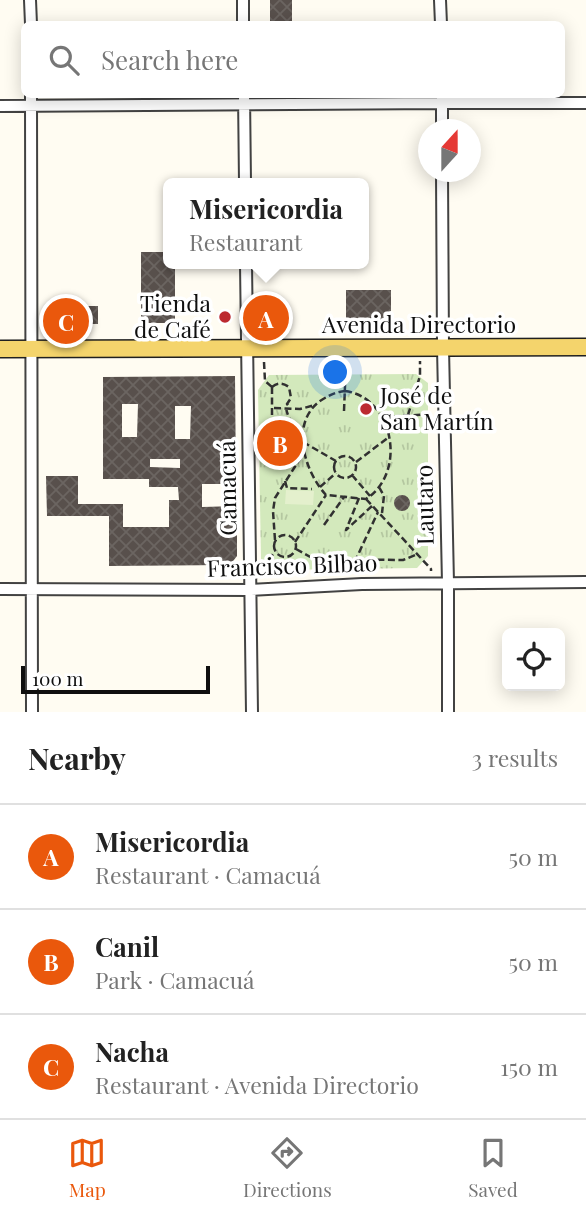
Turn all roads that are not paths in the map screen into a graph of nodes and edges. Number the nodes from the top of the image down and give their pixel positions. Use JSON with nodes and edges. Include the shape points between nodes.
{"nodes":[{"id":1,"x":30,"y":0,"type":"edge"},
{"id":2,"x":243,"y":0,"type":"edge"},
{"id":3,"x":440,"y":0,"type":"edge"},
{"id":4,"x":31,"y":21,"type":"edge"},
{"id":5,"x":243,"y":21,"type":"edge"},
{"id":6,"x":441,"y":21,"type":"edge"},
{"id":7,"x":244,"y":99,"type":"edge"},
{"id":8,"x":442,"y":99,"type":"edge"},
{"id":9,"x":31,"y":100,"type":"edge"},
{"id":10,"x":586,"y":103,"type":"edge"},
{"id":11,"x":0,"y":106,"type":"edge"},
{"id":12,"x":442,"y":119,"type":"edge"},
{"id":13,"x":245,"y":178,"type":"edge"},
{"id":14,"x":442,"y":182,"type":"edge"},
{"id":15,"x":246,"y":269,"type":"edge"},
{"id":16,"x":586,"y":347,"type":"edge"},
{"id":17,"x":247,"y":348,"type":"junction"},
{"id":18,"x":443,"y":348,"type":"junction"},
{"id":19,"x":0,"y":349,"type":"edge"},
{"id":20,"x":30,"y":349,"type":"junction"},
{"id":21,"x":586,"y":582,"type":"edge"},
{"id":22,"x":448,"y":583,"type":"junction"},
{"id":23,"x":0,"y":589,"type":"edge"},
{"id":24,"x":32,"y":590,"type":"junction"},
{"id":25,"x":251,"y":590,"type":"junction"},
{"id":26,"x":32,"y":712,"type":"edge"},
{"id":27,"x":252,"y":712,"type":"edge"},
{"id":28,"x":448,"y":712,"type":"edge"}],
"edges":[{"from":1,"to":4,"type":"street"},
{"from":2,"to":5,"type":"street"},
{"from":3,"to":6,"type":"street"},
{"from":7,"to":8,"type":"street"},
{"from":7,"to":9,"type":"street"},
{"from":7,"to":13,"type":"street"},
{"from":8,"to":10,"type":"street"},
{"from":8,"to":12,"type":"street"},
{"from":9,"to":11,"type":"street"},
{"from":9,"to":20,"type":"street"},
{"from":14,"to":18,"type":"street","name":"Lautaro"},
{"from":15,"to":17,"type":"street","name":"Camacuá"},
{"from":16,"to":18,"type":"main road","name":"Avenida Directorio"},
{"from":17,"to":18,"type":"main road","name":"Avenida Directorio"},
{"from":17,"to":20,"type":"main road","name":"Avenida Directorio"},
{"from":17,"to":25,"type":"street","name":"Camacuá"},
{"from":18,"to":22,"type":"street","name":"Lautaro"},
{"from":19,"to":20,"type":"main road","name":"Avenida Directorio"},
{"from":20,"to":24,"type":"street"},
{"from":21,"to":22,"type":"street","name":"Francisco Bilbao"},
{"from":22,"to":25,"type":"street","name":"Francisco Bilbao"},
{"from":22,"to":28,"type":"street","name":"Lautaro"},
{"from":23,"to":24,"type":"street","name":"Francisco Bilbao"},
{"from":24,"to":25,"type":"street","name":"Francisco Bilbao"},
{"from":24,"to":26,"type":"street"},
{"from":25,"to":27,"type":"street","name":"Camacuá"}]}
